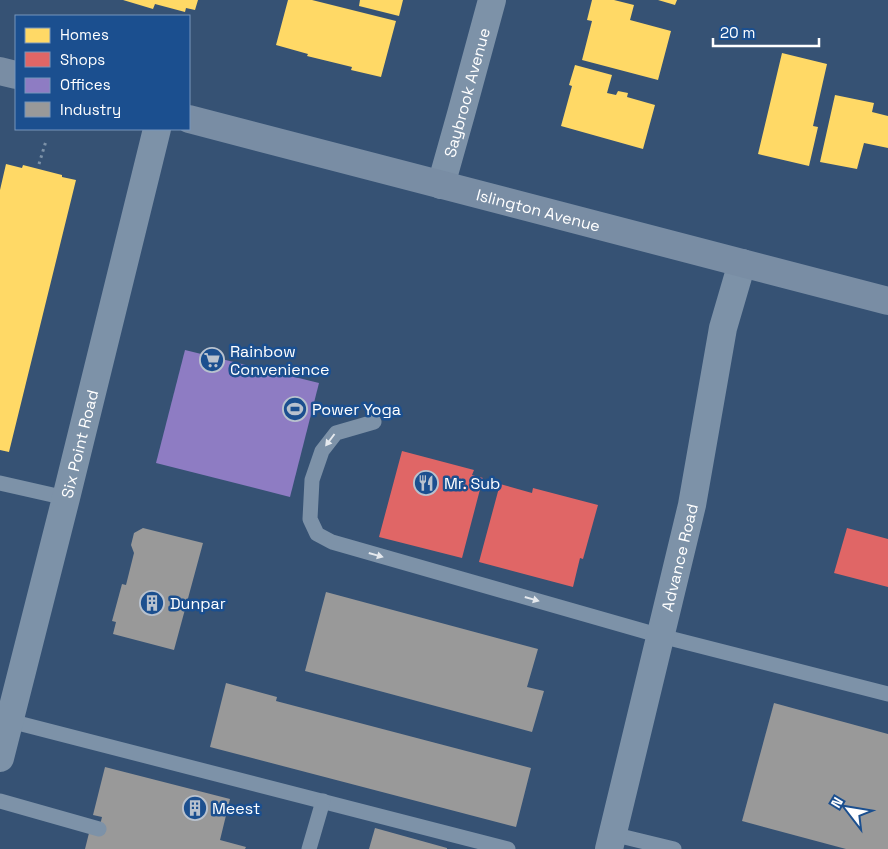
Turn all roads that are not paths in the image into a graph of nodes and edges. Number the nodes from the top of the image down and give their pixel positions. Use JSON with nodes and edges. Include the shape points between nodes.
{"nodes":[{"id":1,"x":492,"y":0,"type":"edge"},
{"id":2,"x":0,"y":71,"type":"edge"},
{"id":3,"x":15,"y":75,"type":"edge"},
{"id":4,"x":190,"y":119,"type":"edge"},
{"id":5,"x":158,"y":130,"type":"edge"},
{"id":6,"x":441,"y":185,"type":"junction"},
{"id":7,"x":742,"y":263,"type":"junction"},
{"id":8,"x":888,"y":301,"type":"edge"},
{"id":9,"x":374,"y":422,"type":"dead end"},
{"id":10,"x":0,"y":483,"type":"edge"},
{"id":11,"x":66,"y":498,"type":"junction"},
{"id":12,"x":661,"y":636,"type":"junction"},
{"id":13,"x":888,"y":694,"type":"edge"},
{"id":14,"x":10,"y":721,"type":"junction"},
{"id":15,"x":0,"y":758,"type":"edge"},
{"id":16,"x":0,"y":801,"type":"edge"},
{"id":17,"x":323,"y":801,"type":"junction"},
{"id":18,"x":99,"y":829,"type":"dead end"},
{"id":19,"x":610,"y":842,"type":"edge"},
{"id":20,"x":309,"y":849,"type":"edge"},
{"id":21,"x":508,"y":849,"type":"edge"},
{"id":22,"x":674,"y":849,"type":"edge"}],
"edges":[{"from":1,"to":6,"type":"street","name":"Saybrook Avenue"},
{"from":2,"to":3,"type":"main road"},
{"from":4,"to":6,"type":"main road","name":"Islington Avenue"},
{"from":5,"to":11,"type":"street","name":"Six Point Road"},
{"from":6,"to":7,"type":"main road","name":"Islington Avenue"},
{"from":7,"to":8,"type":"main road","name":"Islington Avenue"},
{"from":7,"to":12,"type":"street","name":"Advance Road","via":[[723,328],[692,505]]},
{"from":9,"to":12,"type":"lane","one_way":true,"via":[[336,433],[322,451],[312,480],[310,518],[317,534],[332,542]]},
{"from":10,"to":11,"type":"lane"},
{"from":11,"to":14,"type":"street","name":"Six Point Road"},
{"from":12,"to":13,"type":"lane"},
{"from":12,"to":19,"type":"street","name":"Advance Road"},
{"from":14,"to":15,"type":"street","name":"Six Point Road"},
{"from":14,"to":17,"type":"lane"},
{"from":16,"to":18,"type":"lane"},
{"from":17,"to":20,"type":"lane"},
{"from":17,"to":21,"type":"lane"},
{"from":19,"to":22,"type":"lane"}]}
